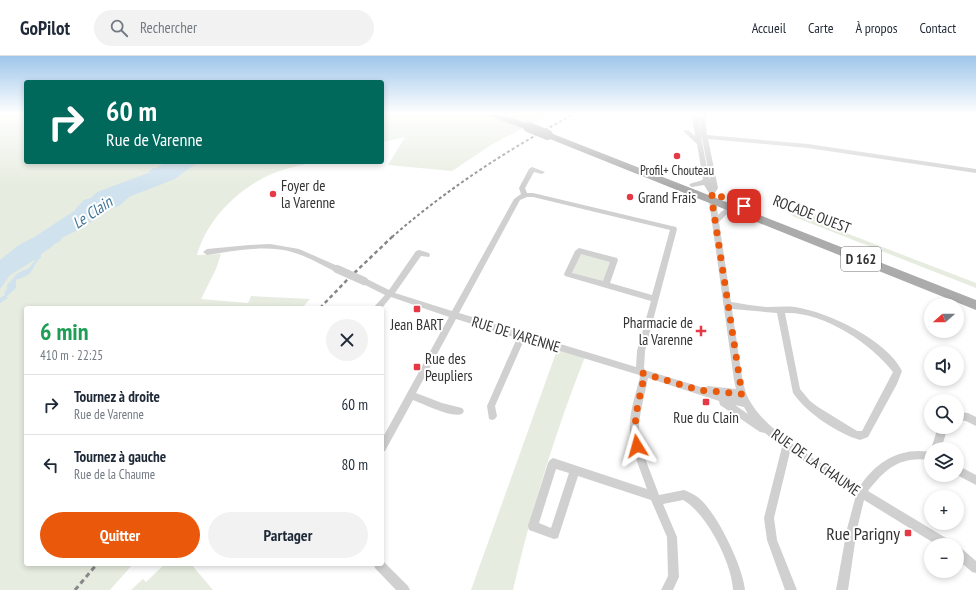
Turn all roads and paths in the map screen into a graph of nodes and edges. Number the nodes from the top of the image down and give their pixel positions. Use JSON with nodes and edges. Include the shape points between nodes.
{"nodes":[{"id":1,"x":706,"y":137,"type":"edge"},
{"id":2,"x":561,"y":138,"type":"edge"},
{"id":3,"x":562,"y":138,"type":"edge"},
{"id":4,"x":695,"y":138,"type":"edge"},
{"id":5,"x":700,"y":138,"type":"edge"},
{"id":6,"x":712,"y":138,"type":"edge"},
{"id":7,"x":719,"y":139,"type":"junction"},
{"id":8,"x":701,"y":146,"type":"junction"},
{"id":9,"x":708,"y":149,"type":"junction"},
{"id":10,"x":976,"y":171,"type":"edge"},
{"id":11,"x":542,"y":172,"type":"dead end"},
{"id":12,"x":707,"y":179,"type":"junction"},
{"id":13,"x":692,"y":186,"type":"junction"},
{"id":14,"x":524,"y":195,"type":"junction"},
{"id":15,"x":712,"y":197,"type":"junction"},
{"id":16,"x":732,"y":209,"type":"junction"},
{"id":17,"x":716,"y":222,"type":"junction"},
{"id":18,"x":208,"y":252,"type":"dead end"},
{"id":19,"x":426,"y":255,"type":"dead end"},
{"id":20,"x":606,"y":285,"type":"junction"},
{"id":21,"x":390,"y":294,"type":"junction"},
{"id":22,"x":976,"y":296,"type":"edge"},
{"id":23,"x":655,"y":299,"type":"junction"},
{"id":24,"x":728,"y":305,"type":"junction"},
{"id":25,"x":976,"y":305,"type":"edge"},
{"id":26,"x":379,"y":306,"type":"edge"},
{"id":27,"x":780,"y":310,"type":"junction"},
{"id":28,"x":454,"y":315,"type":"junction"},
{"id":29,"x":522,"y":336,"type":"junction"},
{"id":30,"x":642,"y":373,"type":"junction"},
{"id":31,"x":699,"y":390,"type":"junction"},
{"id":32,"x":742,"y":394,"type":"junction"},
{"id":33,"x":411,"y":395,"type":"junction"},
{"id":34,"x":747,"y":404,"type":"junction"},
{"id":35,"x":459,"y":411,"type":"dead end"},
{"id":36,"x":492,"y":416,"type":"dead end"},
{"id":37,"x":964,"y":417,"type":"edge"},
{"id":38,"x":976,"y":422,"type":"edge"},
{"id":39,"x":783,"y":442,"type":"junction"},
{"id":40,"x":384,"y":444,"type":"edge"},
{"id":41,"x":924,"y":454,"type":"edge"},
{"id":42,"x":575,"y":471,"type":"junction"},
{"id":43,"x":964,"y":474,"type":"edge"},
{"id":44,"x":976,"y":480,"type":"edge"},
{"id":45,"x":861,"y":494,"type":"junction"},
{"id":46,"x":655,"y":497,"type":"junction"},
{"id":47,"x":935,"y":538,"type":"edge"},
{"id":48,"x":964,"y":558,"type":"edge"},
{"id":49,"x":381,"y":566,"type":"edge"},
{"id":50,"x":976,"y":568,"type":"edge"},
{"id":51,"x":404,"y":590,"type":"edge"},
{"id":52,"x":667,"y":590,"type":"edge"},
{"id":53,"x":739,"y":590,"type":"edge"},
{"id":54,"x":791,"y":590,"type":"edge"},
{"id":55,"x":842,"y":590,"type":"edge"}],
"edges":[{"from":1,"to":9,"type":"street"},
{"from":2,"to":15,"type":"main road","name":"ROCADE OUEST","number":"D 162"},
{"from":3,"to":13,"type":"main road","name":"ROCADE OUEST","number":"D 162"},
{"from":4,"to":8,"type":"street"},
{"from":5,"to":8,"type":"street"},
{"from":6,"to":7,"type":"street"},
{"from":7,"to":9,"type":"street"},
{"from":7,"to":10,"type":"street","via":[[808,146]]},
{"from":8,"to":12,"type":"street"},
{"from":9,"to":15,"type":"street","via":[[715,188]]},
{"from":11,"to":14,"type":"street","via":[[532,169],[522,188]]},
{"from":12,"to":13,"type":"street","via":[[702,184]]},
{"from":12,"to":15,"type":"street"},
{"from":13,"to":15,"type":"main road","name":"ROCADE OUEST","number":"D 162"},
{"from":14,"to":23,"type":"street","via":[[674,229]]},
{"from":14,"to":28,"type":"street","via":[[517,199]]},
{"from":15,"to":16,"type":"main road","name":"ROCADE OUEST","number":"D 162"},
{"from":15,"to":17,"type":"street","name":"RUE DE LA CHAUME"},
{"from":15,"to":22,"type":"main road","name":"ROCADE OUEST","number":"D 162"},
{"from":16,"to":17,"type":"street","via":[[725,212]]},
{"from":16,"to":25,"type":"main road","name":"ROCADE OUEST","number":"D 162"},
{"from":17,"to":24,"type":"street","name":"RUE DE LA CHAUME"},
{"from":18,"to":21,"type":"street","name":"RUE DE VARENNE","bridge":true,"via":[[257,247],[285,248],[298,251]]},
{"from":19,"to":21,"type":"street","via":[[419,253]]},
{"from":20,"to":20,"type":"street","via":[[568,274],[579,251],[614,260]]},
{"from":20,"to":23,"type":"street"},
{"from":21,"to":26,"type":"street"},
{"from":21,"to":28,"type":"street","name":"RUE DE VARENNE"},
{"from":23,"to":30,"type":"street","via":[[641,351]]},
{"from":24,"to":27,"type":"street"},
{"from":24,"to":32,"type":"street","name":"RUE DE LA CHAUME"},
{"from":27,"to":27,"type":"street","via":[[796,390],[806,403],[836,423],[854,434],[864,434],[894,381],[898,371],[893,363],[843,325],[802,311]]},
{"from":28,"to":29,"type":"street","name":"RUE DE VARENNE"},
{"from":28,"to":33,"type":"street"},
{"from":29,"to":30,"type":"street","name":"RUE DE VARENNE"},
{"from":29,"to":36,"type":"street","via":[[490,406]]},
{"from":30,"to":31,"type":"street","name":"RUE DE VARENNE"},
{"from":30,"to":46,"type":"street","via":[[644,377],[634,431]]},
{"from":31,"to":32,"type":"street","name":"RUE DE VARENNE"},
{"from":31,"to":34,"type":"street","name":"RUE DE VARENNE"},
{"from":31,"to":39,"type":"street","name":"RUE DE VARENNE","via":[[729,405]]},
{"from":32,"to":34,"type":"street","name":"RUE DE LA CHAUME"},
{"from":33,"to":35,"type":"street"},
{"from":33,"to":40,"type":"street"},
{"from":34,"to":39,"type":"street","name":"RUE DE LA CHAUME","via":[[763,425]]},
{"from":37,"to":38,"type":"street"},
{"from":39,"to":45,"type":"street","name":"RUE DE LA CHAUME"},
{"from":39,"to":54,"type":"street","via":[[769,518],[772,540]]},
{"from":41,"to":45,"type":"street","via":[[908,455],[890,462]]},
{"from":42,"to":42,"type":"street","via":[[553,463],[533,526],[554,534]]},
{"from":42,"to":46,"type":"street"},
{"from":43,"to":44,"type":"street"},
{"from":45,"to":47,"type":"street","name":"RUE DE LA CHAUME"},
{"from":45,"to":55,"type":"street"},
{"from":46,"to":52,"type":"street","via":[[672,538],[674,578]]},
{"from":46,"to":53,"type":"street","via":[[684,495],[697,503],[724,544],[740,582]]},
{"from":48,"to":50,"type":"street"},
{"from":49,"to":51,"type":"street"}]}
